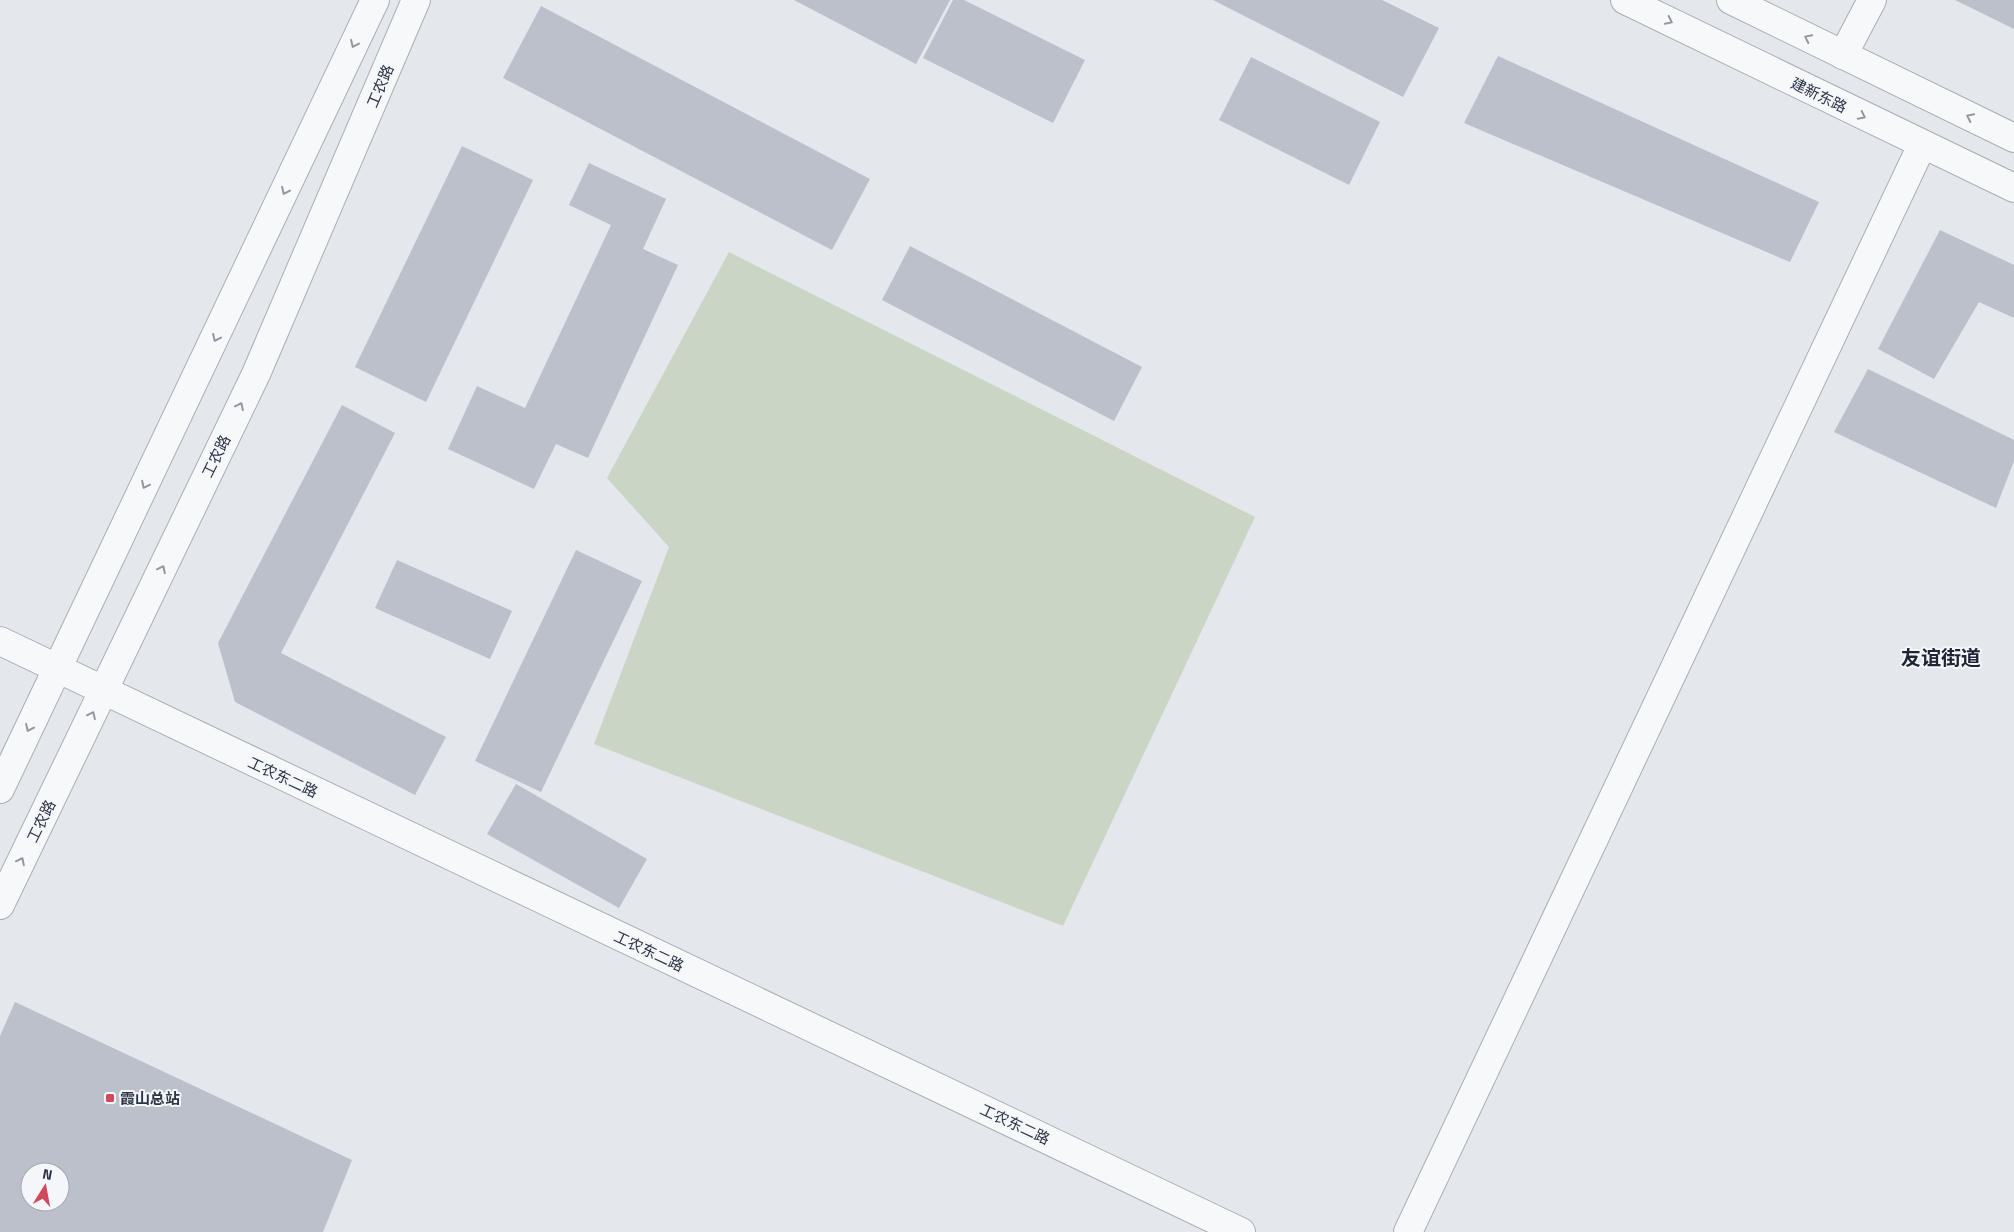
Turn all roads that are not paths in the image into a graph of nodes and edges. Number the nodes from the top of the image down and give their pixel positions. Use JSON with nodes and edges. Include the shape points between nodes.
{"nodes":[{"id":1,"x":375,"y":0,"type":"edge"},
{"id":2,"x":416,"y":0,"type":"edge"},
{"id":3,"x":1625,"y":0,"type":"edge"},
{"id":4,"x":1731,"y":0,"type":"edge"},
{"id":5,"x":1872,"y":0,"type":"edge"},
{"id":6,"x":1843,"y":55,"type":"junction"},
{"id":7,"x":2014,"y":138,"type":"edge"},
{"id":8,"x":1922,"y":145,"type":"junction"},
{"id":9,"x":2014,"y":188,"type":"edge"},
{"id":10,"x":0,"y":642,"type":"edge"},
{"id":11,"x":57,"y":668,"type":"junction"},
{"id":12,"x":103,"y":691,"type":"junction"},
{"id":13,"x":0,"y":789,"type":"edge"},
{"id":14,"x":0,"y":905,"type":"edge"},
{"id":15,"x":1241,"y":1232,"type":"edge"},
{"id":16,"x":1408,"y":1232,"type":"edge"}],
"edges":[{"from":1,"to":11,"type":"street","one_way":true},
{"from":12,"to":2,"type":"street","name":"工农路","one_way":true,"via":[[256,374]]},
{"from":3,"to":8,"type":"street","name":"建新东路","one_way":true},
{"from":6,"to":4,"type":"street","one_way":true},
{"from":5,"to":6,"type":"street"},
{"from":7,"to":6,"type":"street","one_way":true},
{"from":8,"to":9,"type":"street","name":"建新东路"},
{"from":8,"to":16,"type":"street"},
{"from":10,"to":11,"type":"street","name":"工农东二路"},
{"from":11,"to":12,"type":"street","name":"工农东二路"},
{"from":11,"to":13,"type":"street","one_way":true},
{"from":14,"to":12,"type":"street","name":"工农路","one_way":true},
{"from":12,"to":15,"type":"street","name":"工农东二路"}]}
